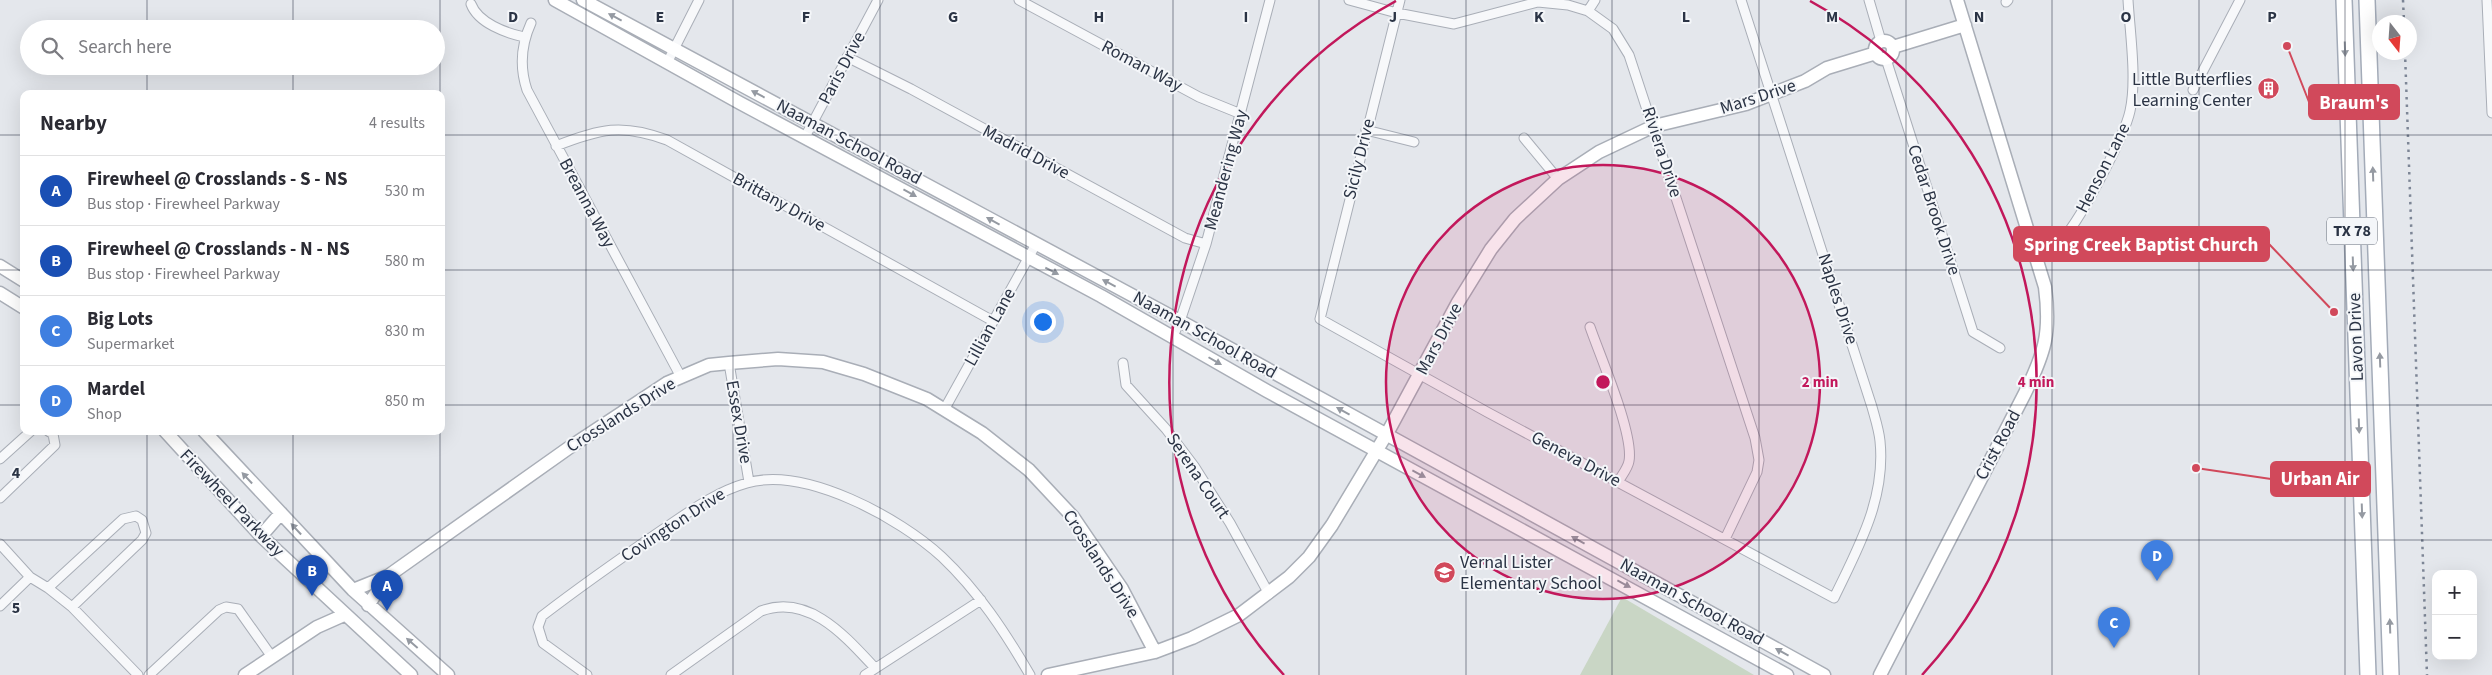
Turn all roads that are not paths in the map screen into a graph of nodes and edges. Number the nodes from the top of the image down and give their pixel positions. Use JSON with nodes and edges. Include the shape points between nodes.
{"nodes":[{"id":1,"x":555,"y":0,"type":"edge"},
{"id":2,"x":583,"y":0,"type":"edge"},
{"id":3,"x":699,"y":0,"type":"edge"},
{"id":4,"x":878,"y":0,"type":"edge"},
{"id":5,"x":1019,"y":0,"type":"edge"},
{"id":6,"x":1270,"y":0,"type":"edge"},
{"id":7,"x":1349,"y":0,"type":"edge"},
{"id":8,"x":1400,"y":0,"type":"edge"},
{"id":9,"x":1595,"y":0,"type":"edge"},
{"id":10,"x":1741,"y":0,"type":"edge"},
{"id":11,"x":1869,"y":0,"type":"edge"},
{"id":12,"x":1957,"y":0,"type":"edge"},
{"id":13,"x":2128,"y":0,"type":"edge"},
{"id":14,"x":2240,"y":0,"type":"edge"},
{"id":15,"x":2344,"y":0,"type":"edge"},
{"id":16,"x":2367,"y":0,"type":"edge"},
{"id":17,"x":471,"y":4,"type":"dead end"},
{"id":18,"x":2489,"y":6,"type":"edge"},
{"id":19,"x":1588,"y":11,"type":"junction"},
{"id":20,"x":1397,"y":13,"type":"junction"},
{"id":21,"x":531,"y":23,"type":"dead end"},
{"id":22,"x":1965,"y":24,"type":"junction"},
{"id":23,"x":524,"y":38,"type":"junction"},
{"id":24,"x":674,"y":48,"type":"junction"},
{"id":25,"x":1884,"y":50,"type":"junction"},
{"id":26,"x":847,"y":58,"type":"junction"},
{"id":27,"x":667,"y":63,"type":"junction"},
{"id":28,"x":2193,"y":90,"type":"dead end"},
{"id":29,"x":1772,"y":94,"type":"junction"},
{"id":30,"x":2492,"y":113,"type":"edge"},
{"id":31,"x":1241,"y":114,"type":"junction"},
{"id":32,"x":813,"y":123,"type":"junction"},
{"id":33,"x":1654,"y":126,"type":"junction"},
{"id":34,"x":1366,"y":130,"type":"junction"},
{"id":35,"x":805,"y":137,"type":"junction"},
{"id":36,"x":1524,"y":138,"type":"dead end"},
{"id":37,"x":1414,"y":142,"type":"dead end"},
{"id":38,"x":556,"y":146,"type":"junction"},
{"id":39,"x":1558,"y":179,"type":"junction"},
{"id":40,"x":2375,"y":223,"type":"junction"},
{"id":41,"x":2352,"y":224,"type":"junction"},
{"id":42,"x":1036,"y":244,"type":"junction"},
{"id":43,"x":1206,"y":244,"type":"junction"},
{"id":44,"x":2034,"y":253,"type":"junction"},
{"id":45,"x":1028,"y":259,"type":"junction"},
{"id":46,"x":0,"y":266,"type":"edge"},
{"id":47,"x":20,"y":278,"type":"edge"},
{"id":48,"x":0,"y":293,"type":"edge"},
{"id":49,"x":20,"y":306,"type":"edge"},
{"id":50,"x":1320,"y":319,"type":"joint"},
{"id":51,"x":993,"y":321,"type":"junction"},
{"id":52,"x":1180,"y":321,"type":"junction"},
{"id":53,"x":1590,"y":327,"type":"dead end"},
{"id":54,"x":1173,"y":336,"type":"junction"},
{"id":55,"x":2000,"y":348,"type":"dead end"},
{"id":56,"x":729,"y":362,"type":"junction"},
{"id":57,"x":1123,"y":363,"type":"dead end"},
{"id":58,"x":1420,"y":374,"type":"junction"},
{"id":59,"x":681,"y":377,"type":"junction"},
{"id":60,"x":944,"y":410,"type":"junction"},
{"id":61,"x":27,"y":435,"type":"edge"},
{"id":62,"x":53,"y":435,"type":"edge"},
{"id":63,"x":169,"y":435,"type":"edge"},
{"id":64,"x":208,"y":435,"type":"edge"},
{"id":65,"x":1386,"y":435,"type":"junction"},
{"id":66,"x":1376,"y":451,"type":"junction"},
{"id":67,"x":0,"y":459,"type":"edge"},
{"id":68,"x":2383,"y":461,"type":"junction"},
{"id":69,"x":2361,"y":462,"type":"junction"},
{"id":70,"x":749,"y":482,"type":"junction"},
{"id":71,"x":1618,"y":482,"type":"junction"},
{"id":72,"x":0,"y":498,"type":"edge"},
{"id":73,"x":281,"y":513,"type":"junction"},
{"id":74,"x":261,"y":536,"type":"junction"},
{"id":75,"x":1725,"y":539,"type":"junction"},
{"id":76,"x":0,"y":544,"type":"edge"},
{"id":77,"x":388,"y":576,"type":"junction"},
{"id":78,"x":30,"y":577,"type":"junction"},
{"id":79,"x":48,"y":588,"type":"junction"},
{"id":80,"x":353,"y":590,"type":"junction"},
{"id":81,"x":1269,"y":594,"type":"junction"},
{"id":82,"x":326,"y":598,"type":"junction"},
{"id":83,"x":1834,"y":598,"type":"joint"},
{"id":84,"x":981,"y":600,"type":"junction"},
{"id":85,"x":0,"y":606,"type":"edge"},
{"id":86,"x":368,"y":606,"type":"junction"},
{"id":87,"x":72,"y":608,"type":"junction"},
{"id":88,"x":344,"y":615,"type":"junction"},
{"id":89,"x":317,"y":626,"type":"junction"},
{"id":90,"x":1155,"y":652,"type":"junction"},
{"id":91,"x":272,"y":657,"type":"junction"},
{"id":92,"x":875,"y":668,"type":"junction"},
{"id":93,"x":2391,"y":671,"type":"edge"},
{"id":94,"x":2368,"y":672,"type":"edge"},
{"id":95,"x":138,"y":675,"type":"edge"},
{"id":96,"x":149,"y":675,"type":"edge"},
{"id":97,"x":245,"y":675,"type":"edge"},
{"id":98,"x":411,"y":675,"type":"edge"},
{"id":99,"x":448,"y":675,"type":"edge"},
{"id":100,"x":587,"y":675,"type":"edge"},
{"id":101,"x":671,"y":675,"type":"edge"},
{"id":102,"x":865,"y":675,"type":"edge"},
{"id":103,"x":1030,"y":675,"type":"edge"},
{"id":104,"x":1048,"y":675,"type":"edge"},
{"id":105,"x":1787,"y":675,"type":"edge"},
{"id":106,"x":1824,"y":675,"type":"edge"},
{"id":107,"x":1880,"y":675,"type":"edge"}],
"edges":[{"from":1,"to":27,"type":"main road","name":"Naaman School Road"},
{"from":24,"to":2,"type":"main road","name":"Naaman School Road","one_way":true},
{"from":3,"to":24,"type":"street"},
{"from":4,"to":26,"type":"street","name":"Paris Drive"},
{"from":5,"to":31,"type":"street","name":"Roman Way","via":[[1199,96]]},
{"from":6,"to":31,"type":"street","name":"Meandering Way"},
{"from":7,"to":20,"type":"street","name":"Riviera Drive"},
{"from":8,"to":20,"type":"street","name":"Sicily Drive"},
{"from":9,"to":19,"type":"street"},
{"from":10,"to":29,"type":"street","name":"Naples Drive"},
{"from":11,"to":25,"type":"street","name":"Cedar Brook Drive"},
{"from":12,"to":22,"type":"main road","name":"Crist Road"},
{"from":13,"to":44,"type":"street","name":"Henson Lane","via":[[2132,91],[2125,131],[2072,228],[2058,242]]},
{"from":14,"to":28,"type":"street"},
{"from":15,"to":41,"type":"main road","name":"Lavon Drive","number":"TX 78","one_way":true},
{"from":40,"to":16,"type":"main road","name":"Lavon Drive","number":"TX 78","one_way":true},
{"from":17,"to":23,"type":"street","via":[[481,18],[509,34]]},
{"from":18,"to":30,"type":"street"},
{"from":19,"to":20,"type":"street","name":"Riviera Drive","via":[[1538,2],[1454,24]]},
{"from":19,"to":33,"type":"street","name":"Riviera Drive","via":[[1613,28],[1629,55]]},
{"from":20,"to":34,"type":"street","name":"Sicily Drive"},
{"from":21,"to":23,"type":"street","name":"Breanna Way"},
{"from":22,"to":25,"type":"main road","name":"Mars Drive"},
{"from":22,"to":44,"type":"main road","name":"Crist Road"},
{"from":23,"to":38,"type":"street","name":"Breanna Way","via":[[521,60],[524,83]]},
{"from":24,"to":27,"type":"street"},
{"from":32,"to":24,"type":"main road","name":"Naaman School Road","one_way":true},
{"from":25,"to":29,"type":"main road","name":"Mars Drive","via":[[1827,68]]},
{"from":25,"to":55,"type":"street","name":"Cedar Brook Drive","via":[[1974,332]]},
{"from":26,"to":32,"type":"street","name":"Paris Drive"},
{"from":26,"to":43,"type":"street","name":"Madrid Drive","via":[[911,89],[1185,238]]},
{"from":27,"to":35,"type":"main road","name":"Naaman School Road"},
{"from":29,"to":33,"type":"main road","name":"Mars Drive","via":[[1727,109]]},
{"from":29,"to":83,"type":"street","name":"Naples Drive","via":[[1880,440],[1879,488],[1869,525]]},
{"from":31,"to":43,"type":"street","name":"Meandering Way"},
{"from":32,"to":35,"type":"street","name":"Paris Drive"},
{"from":42,"to":32,"type":"main road","name":"Naaman School Road","one_way":true},
{"from":33,"to":39,"type":"main road","name":"Mars Drive","via":[[1599,152]]},
{"from":33,"to":75,"type":"street","name":"Riviera Drive","via":[[1742,397],[1759,460],[1753,484]]},
{"from":34,"to":37,"type":"street"},
{"from":34,"to":50,"type":"street","name":"Sicily Drive"},
{"from":35,"to":45,"type":"main road","name":"Naaman School Road","one_way":true},
{"from":36,"to":39,"type":"street"},
{"from":38,"to":51,"type":"street","name":"Brittany Drive","via":[[588,134],[619,129],[645,132],[667,140]]},
{"from":38,"to":59,"type":"street","name":"Breanna Way"},
{"from":39,"to":58,"type":"main road","name":"Mars Drive","via":[[1515,219],[1491,249]]},
{"from":40,"to":41,"type":"main road"},
{"from":68,"to":40,"type":"main road","name":"Lavon Drive","number":"TX 78","one_way":true},
{"from":41,"to":69,"type":"main road","name":"Lavon Drive","number":"TX 78","one_way":true},
{"from":42,"to":45,"type":"street","name":"Lillian Lane"},
{"from":52,"to":42,"type":"main road","name":"Naaman School Road","one_way":true},
{"from":43,"to":52,"type":"street","name":"Meandering Way"},
{"from":44,"to":107,"type":"main road","name":"Crist Road","via":[[2045,287],[2049,317],[2042,357]]},
{"from":45,"to":51,"type":"street","name":"Lillian Lane"},
{"from":45,"to":54,"type":"main road","name":"Naaman School Road","one_way":true},
{"from":46,"to":47,"type":"main road"},
{"from":48,"to":49,"type":"main road"},
{"from":50,"to":58,"type":"street","name":"Geneva Drive"},
{"from":51,"to":60,"type":"street","name":"Lillian Lane"},
{"from":52,"to":54,"type":"street","name":"Meandering Way"},
{"from":65,"to":52,"type":"main road","name":"Naaman School Road","one_way":true},
{"from":53,"to":71,"type":"street","via":[[1629,445],[1629,461]]},
{"from":54,"to":66,"type":"main road","name":"Naaman School Road","one_way":true},
{"from":56,"to":59,"type":"main road","name":"Crosslands Drive","via":[[709,365]]},
{"from":56,"to":60,"type":"main road","name":"Crosslands Drive","via":[[778,359],[823,362],[927,399]]},
{"from":56,"to":70,"type":"street","name":"Essex Drive"},
{"from":57,"to":81,"type":"street","name":"Serena Court","via":[[1126,385],[1194,466],[1230,522]]},
{"from":58,"to":65,"type":"main road","name":"Mars Drive"},
{"from":58,"to":71,"type":"street","name":"Geneva Drive"},
{"from":59,"to":77,"type":"main road","name":"Crosslands Drive","via":[[570,447]]},
{"from":60,"to":90,"type":"main road","name":"Crosslands Drive","via":[[982,433],[1029,470],[1073,517],[1122,589]]},
{"from":61,"to":67,"type":"street"},
{"from":62,"to":72,"type":"street","via":[[55,445]]},
{"from":63,"to":74,"type":"main road","name":"Firewheel Parkway"},
{"from":73,"to":64,"type":"main road","name":"Firewheel Parkway","one_way":true},
{"from":65,"to":66,"type":"main road","name":"Mars Drive"},
{"from":106,"to":65,"type":"main road","name":"Naaman School Road","one_way":true},
{"from":66,"to":81,"type":"main road","name":"Mars Drive","via":[[1322,540]]},
{"from":66,"to":105,"type":"main road","name":"Naaman School Road","one_way":true},
{"from":68,"to":69,"type":"main road"},
{"from":93,"to":68,"type":"main road","name":"Lavon Drive","number":"TX 78","one_way":true},
{"from":69,"to":94,"type":"main road","name":"Lavon Drive","number":"TX 78","one_way":true},
{"from":70,"to":84,"type":"street","name":"Covington Drive","via":[[797,480],[864,505],[916,536],[942,557]]},
{"from":70,"to":100,"type":"street","name":"Covington Drive","via":[[707,500],[542,616],[539,634],[543,643]]},
{"from":71,"to":75,"type":"street","name":"Geneva Drive"},
{"from":73,"to":74,"type":"main road"},
{"from":80,"to":73,"type":"main road","name":"Firewheel Parkway","one_way":true},
{"from":74,"to":82,"type":"main road","name":"Firewheel Parkway"},
{"from":75,"to":83,"type":"street","name":"Geneva Drive"},
{"from":76,"to":78,"type":"street"},
{"from":77,"to":80,"type":"main road","name":"Crosslands Drive"},
{"from":77,"to":86,"type":"main road","name":"Crosslands Drive"},
{"from":78,"to":79,"type":"street"},
{"from":78,"to":85,"type":"street"},
{"from":79,"to":87,"type":"street"},
{"from":79,"to":87,"type":"street","via":[[123,519],[136,516],[142,520],[146,533],[142,540]]},
{"from":80,"to":86,"type":"main road","name":"Firewheel Parkway"},
{"from":81,"to":90,"type":"main road","name":"Mars Drive","via":[[1223,624]]},
{"from":82,"to":88,"type":"main road","name":"Firewheel Parkway"},
{"from":82,"to":89,"type":"main road","via":[[328,607]]},
{"from":84,"to":92,"type":"street"},
{"from":84,"to":103,"type":"street","name":"Covington Drive","via":[[1004,630]]},
{"from":99,"to":86,"type":"main road","name":"Firewheel Parkway","one_way":true},
{"from":87,"to":95,"type":"street"},
{"from":88,"to":89,"type":"main road"},
{"from":88,"to":98,"type":"main road","name":"Firewheel Parkway"},
{"from":89,"to":91,"type":"main road"},
{"from":90,"to":104,"type":"main road","name":"Mars Drive"},
{"from":91,"to":96,"type":"street","via":[[238,609],[226,607],[212,616]]},
{"from":91,"to":97,"type":"main road"},
{"from":92,"to":101,"type":"street","via":[[828,622],[800,608],[776,606],[762,611]]},
{"from":92,"to":102,"type":"street"},
{"from":93,"to":94,"type":"main road"}]}
